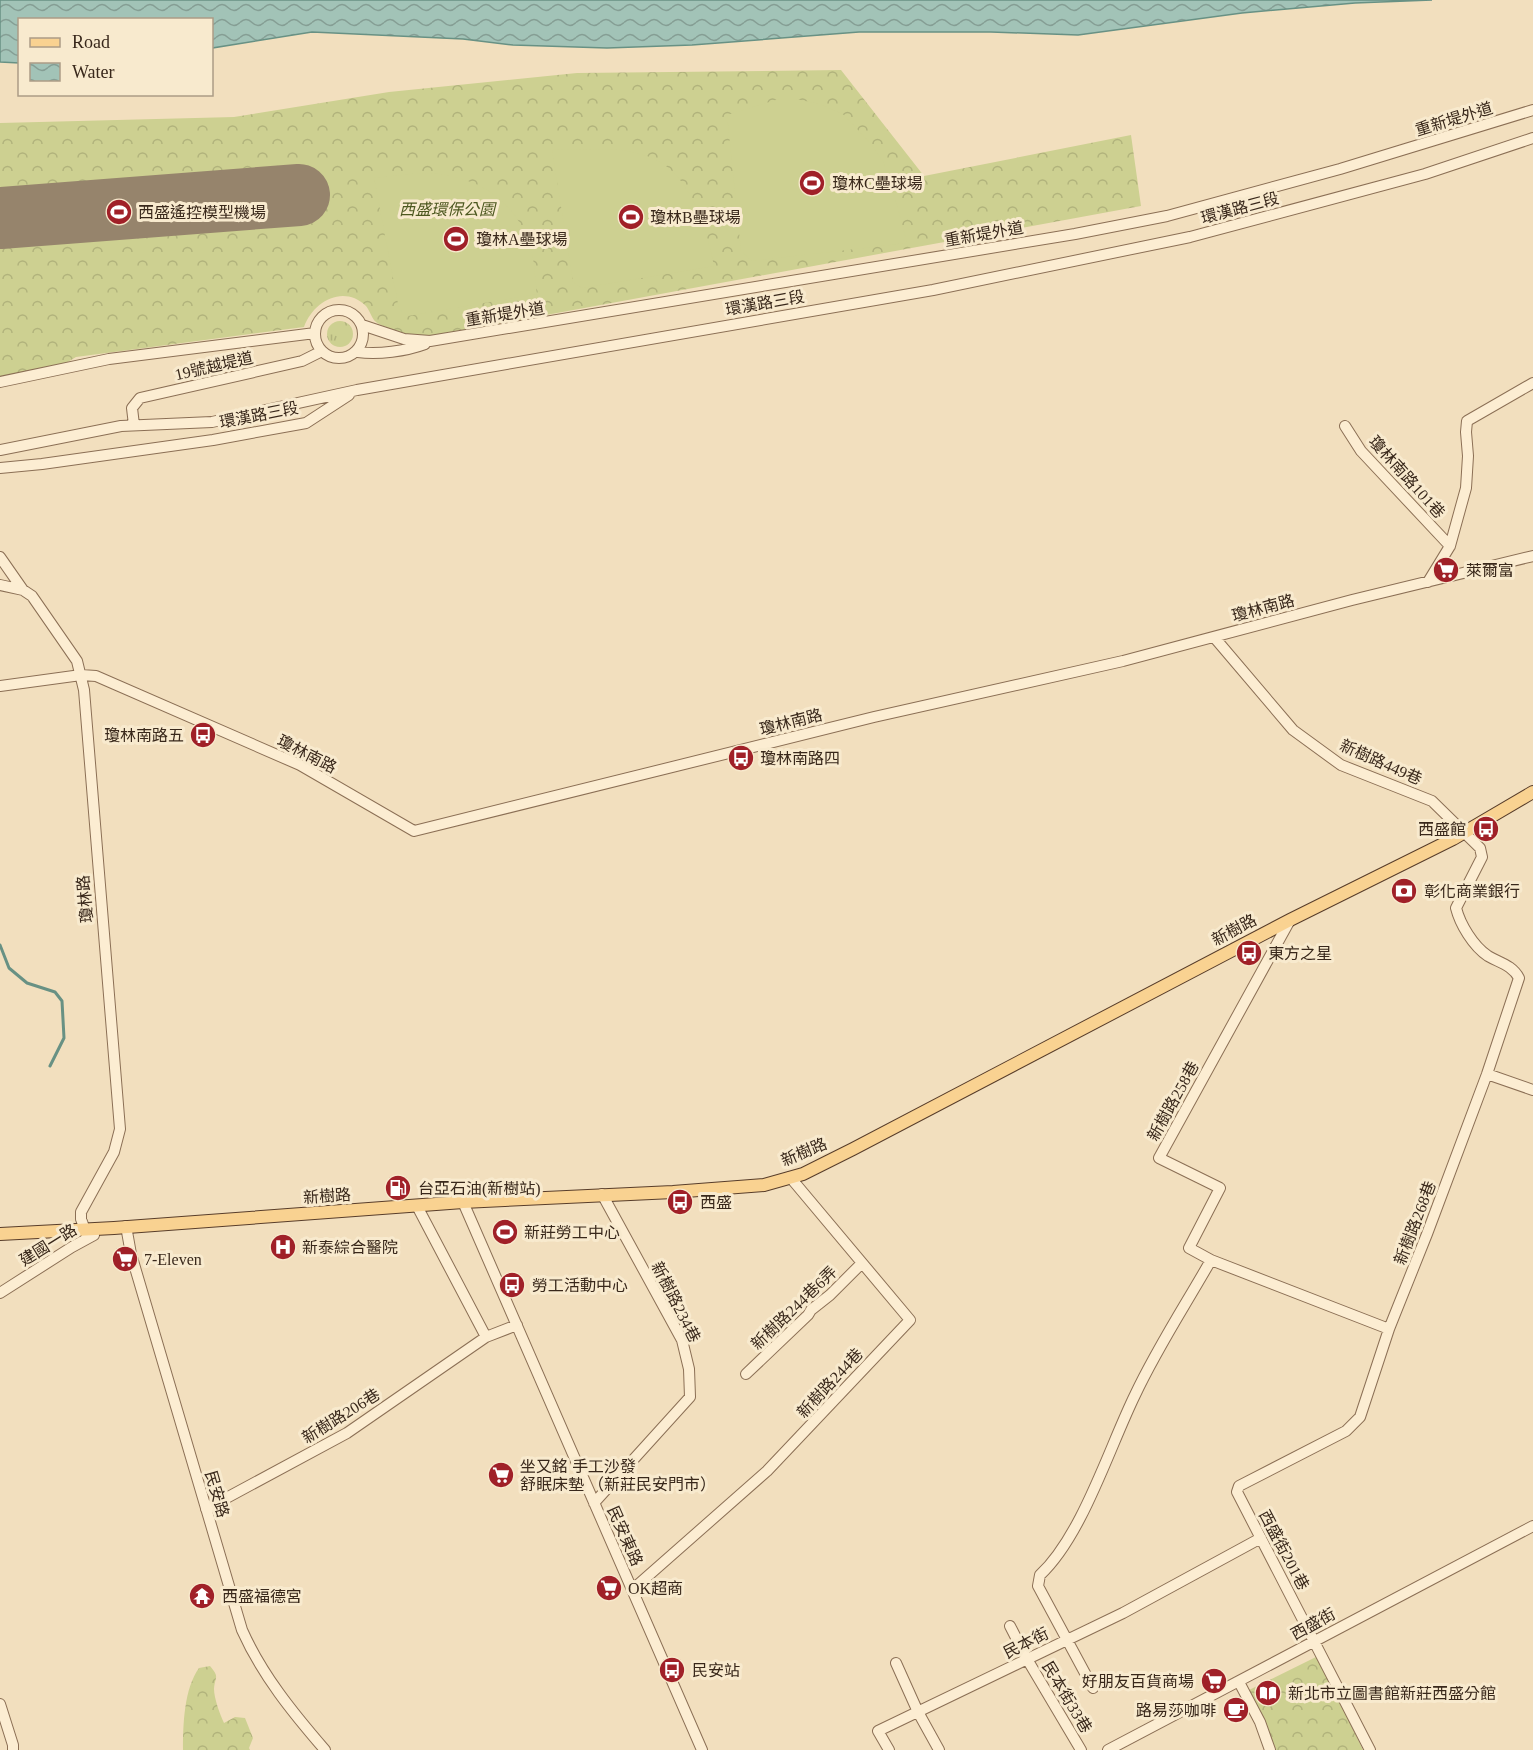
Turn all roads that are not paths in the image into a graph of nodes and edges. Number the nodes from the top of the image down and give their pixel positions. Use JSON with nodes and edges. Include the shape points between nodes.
{"nodes":[{"id":1,"x":1533,"y":110,"type":"edge"},
{"id":2,"x":1533,"y":138,"type":"edge"},
{"id":3,"x":362,"y":325,"type":"junction"},
{"id":4,"x":315,"y":333,"type":"junction"},
{"id":5,"x":430,"y":341,"type":"junction"},
{"id":6,"x":322,"y":351,"type":"junction"},
{"id":7,"x":358,"y":352,"type":"junction"},
{"id":8,"x":0,"y":382,"type":"edge"},
{"id":9,"x":1533,"y":383,"type":"edge"},
{"id":10,"x":357,"y":390,"type":"junction"},
{"id":11,"x":134,"y":425,"type":"junction"},
{"id":12,"x":1345,"y":426,"type":"dead end"},
{"id":13,"x":0,"y":450,"type":"edge"},
{"id":14,"x":0,"y":468,"type":"edge"},
{"id":15,"x":1450,"y":546,"type":"junction"},
{"id":16,"x":1533,"y":556,"type":"edge"},
{"id":17,"x":0,"y":557,"type":"edge"},
{"id":18,"x":1428,"y":582,"type":"junction"},
{"id":19,"x":0,"y":585,"type":"edge"},
{"id":20,"x":23,"y":591,"type":"junction"},
{"id":21,"x":1214,"y":637,"type":"junction"},
{"id":22,"x":81,"y":675,"type":"junction"},
{"id":23,"x":0,"y":686,"type":"edge"},
{"id":24,"x":1533,"y":792,"type":"edge"},
{"id":25,"x":1466,"y":832,"type":"junction"},
{"id":26,"x":1290,"y":920,"type":"junction"},
{"id":27,"x":1487,"y":1074,"type":"junction"},
{"id":28,"x":1533,"y":1090,"type":"edge"},
{"id":29,"x":790,"y":1177,"type":"junction"},
{"id":30,"x":602,"y":1194,"type":"junction"},
{"id":31,"x":463,"y":1202,"type":"junction"},
{"id":32,"x":417,"y":1206,"type":"junction"},
{"id":33,"x":120,"y":1227,"type":"junction"},
{"id":34,"x":0,"y":1234,"type":"edge"},
{"id":35,"x":86,"y":1234,"type":"junction"},
{"id":36,"x":1211,"y":1260,"type":"junction"},
{"id":37,"x":862,"y":1263,"type":"junction"},
{"id":38,"x":0,"y":1293,"type":"edge"},
{"id":39,"x":517,"y":1325,"type":"junction"},
{"id":40,"x":1389,"y":1329,"type":"junction"},
{"id":41,"x":486,"y":1337,"type":"junction"},
{"id":42,"x":746,"y":1374,"type":"dead end"},
{"id":43,"x":1237,"y":1492,"type":"joint"},
{"id":44,"x":594,"y":1503,"type":"junction"},
{"id":45,"x":206,"y":1509,"type":"junction"},
{"id":46,"x":1533,"y":1526,"type":"edge"},
{"id":47,"x":1261,"y":1538,"type":"junction"},
{"id":48,"x":632,"y":1590,"type":"junction"},
{"id":49,"x":1010,"y":1626,"type":"dead end"},
{"id":50,"x":1066,"y":1639,"type":"junction"},
{"id":51,"x":1314,"y":1640,"type":"junction"},
{"id":52,"x":1027,"y":1659,"type":"junction"},
{"id":53,"x":896,"y":1663,"type":"dead end"},
{"id":54,"x":1239,"y":1682,"type":"junction"},
{"id":55,"x":1093,"y":1688,"type":"dead end"},
{"id":56,"x":0,"y":1704,"type":"edge"},
{"id":57,"x":918,"y":1712,"type":"junction"},
{"id":58,"x":13,"y":1750,"type":"edge"},
{"id":59,"x":325,"y":1750,"type":"edge"},
{"id":60,"x":702,"y":1750,"type":"edge"},
{"id":61,"x":889,"y":1750,"type":"edge"},
{"id":62,"x":939,"y":1750,"type":"edge"},
{"id":63,"x":1081,"y":1750,"type":"edge"},
{"id":64,"x":1108,"y":1750,"type":"edge"},
{"id":65,"x":1270,"y":1750,"type":"edge"},
{"id":66,"x":1370,"y":1750,"type":"edge"}],
"edges":[{"from":1,"to":5,"type":"street","name":"重新堤外道","via":[[1167,216]]},
{"from":2,"to":10,"type":"street","name":"環漢路三段","via":[[1425,174],[1190,237],[933,290]]},
{"from":3,"to":4,"type":"street","name":"重新堤外道","via":[[357,316],[340,309],[322,316]]},
{"from":3,"to":5,"type":"street","name":"重新堤外道","via":[[404,339]]},
{"from":3,"to":7,"type":"street","via":[[364,334]]},
{"from":4,"to":6,"type":"street"},
{"from":4,"to":8,"type":"street","via":[[109,358]]},
{"from":5,"to":7,"type":"street","name":"重新堤外道","via":[[417,347]]},
{"from":6,"to":7,"type":"street","name":"重新堤外道","via":[[339,358]]},
{"from":6,"to":11,"type":"street","name":"19號越堤道","via":[[302,361],[140,398],[132,408]]},
{"from":9,"to":15,"type":"street","via":[[1467,421],[1466,488]]},
{"from":10,"to":11,"type":"street","via":[[212,422]]},
{"from":10,"to":14,"type":"street","name":"環漢路三段","via":[[306,423]]},
{"from":11,"to":13,"type":"street"},
{"from":12,"to":15,"type":"street","name":"瓊林南路101巷","via":[[1361,451]]},
{"from":15,"to":18,"type":"street"},
{"from":16,"to":18,"type":"street","name":"瓊林南路"},
{"from":17,"to":20,"type":"street"},
{"from":18,"to":21,"type":"street","name":"瓊林南路"},
{"from":19,"to":20,"type":"street","name":"瓊林路"},
{"from":20,"to":22,"type":"street","name":"瓊林路","via":[[37,601],[77,661]]},
{"from":21,"to":22,"type":"street","name":"瓊林南路","via":[[414,831],[300,765],[96,676]]},
{"from":21,"to":25,"type":"street","name":"新樹路449巷","via":[[1293,730],[1341,765],[1432,801]]},
{"from":22,"to":23,"type":"street"},
{"from":22,"to":35,"type":"street","name":"瓊林路","via":[[120,1129],[114,1152],[81,1212]]},
{"from":24,"to":25,"type":"main road","name":"新樹路"},
{"from":25,"to":26,"type":"main road","name":"新樹路"},
{"from":25,"to":27,"type":"street","name":"新樹路268巷","via":[[1480,848],[1482,857],[1456,908],[1459,918],[1486,954],[1514,970],[1519,978]]},
{"from":26,"to":29,"type":"main road","name":"新樹路","via":[[853,1149]]},
{"from":26,"to":36,"type":"street","name":"新樹路258巷","via":[[1160,1158],[1220,1188],[1189,1248]]},
{"from":27,"to":28,"type":"street"},
{"from":27,"to":40,"type":"street","name":"新樹路268巷"},
{"from":29,"to":30,"type":"main road","name":"新樹路","via":[[764,1185]]},
{"from":29,"to":37,"type":"street","name":"新樹路244巷"},
{"from":30,"to":31,"type":"main road","name":"新樹路"},
{"from":30,"to":44,"type":"street","name":"新樹路234巷","via":[[682,1340],[690,1397]]},
{"from":31,"to":32,"type":"main road","name":"新樹路"},
{"from":31,"to":39,"type":"street","name":"民安東路"},
{"from":32,"to":33,"type":"main road","name":"新樹路"},
{"from":32,"to":41,"type":"street"},
{"from":33,"to":35,"type":"main road","name":"新樹路"},
{"from":33,"to":45,"type":"street","name":"民安路"},
{"from":34,"to":35,"type":"main road","name":"新樹路"},
{"from":35,"to":38,"type":"street","name":"建國一路"},
{"from":36,"to":40,"type":"street"},
{"from":36,"to":50,"type":"street","via":[[1135,1393],[1080,1519],[1040,1575],[1038,1586]]},
{"from":37,"to":42,"type":"street","name":"新樹路244巷6弄"},
{"from":37,"to":48,"type":"street","name":"新樹路244巷","via":[[910,1320],[767,1471]]},
{"from":39,"to":41,"type":"street","name":"新樹路206巷"},
{"from":39,"to":44,"type":"street","name":"民安東路"},
{"from":40,"to":43,"type":"street","name":"新樹路268巷","via":[[1360,1417],[1346,1431],[1239,1486]]},
{"from":41,"to":45,"type":"street","name":"新樹路206巷","via":[[346,1433]]},
{"from":43,"to":47,"type":"street","name":"西盛街201巷"},
{"from":44,"to":48,"type":"street","name":"民安東路"},
{"from":45,"to":59,"type":"street","name":"民安路","via":[[249,1647],[298,1719]]},
{"from":46,"to":51,"type":"street","name":"西盛街"},
{"from":47,"to":50,"type":"street","name":"民本街"},
{"from":47,"to":51,"type":"street","name":"西盛街201巷"},
{"from":48,"to":60,"type":"street","name":"民安東路"},
{"from":49,"to":52,"type":"street","name":"民本街33巷"},
{"from":50,"to":52,"type":"street","name":"民本街"},
{"from":50,"to":55,"type":"street"},
{"from":51,"to":54,"type":"street","name":"西盛街"},
{"from":51,"to":66,"type":"street","name":"西盛街201巷"},
{"from":52,"to":57,"type":"street","name":"民本街"},
{"from":52,"to":63,"type":"street","name":"民本街33巷"},
{"from":53,"to":57,"type":"street"},
{"from":54,"to":64,"type":"street","name":"西盛街"},
{"from":54,"to":65,"type":"street"},
{"from":56,"to":58,"type":"street"},
{"from":57,"to":61,"type":"street","name":"民本街","via":[[878,1731]]},
{"from":57,"to":62,"type":"street"}]}
